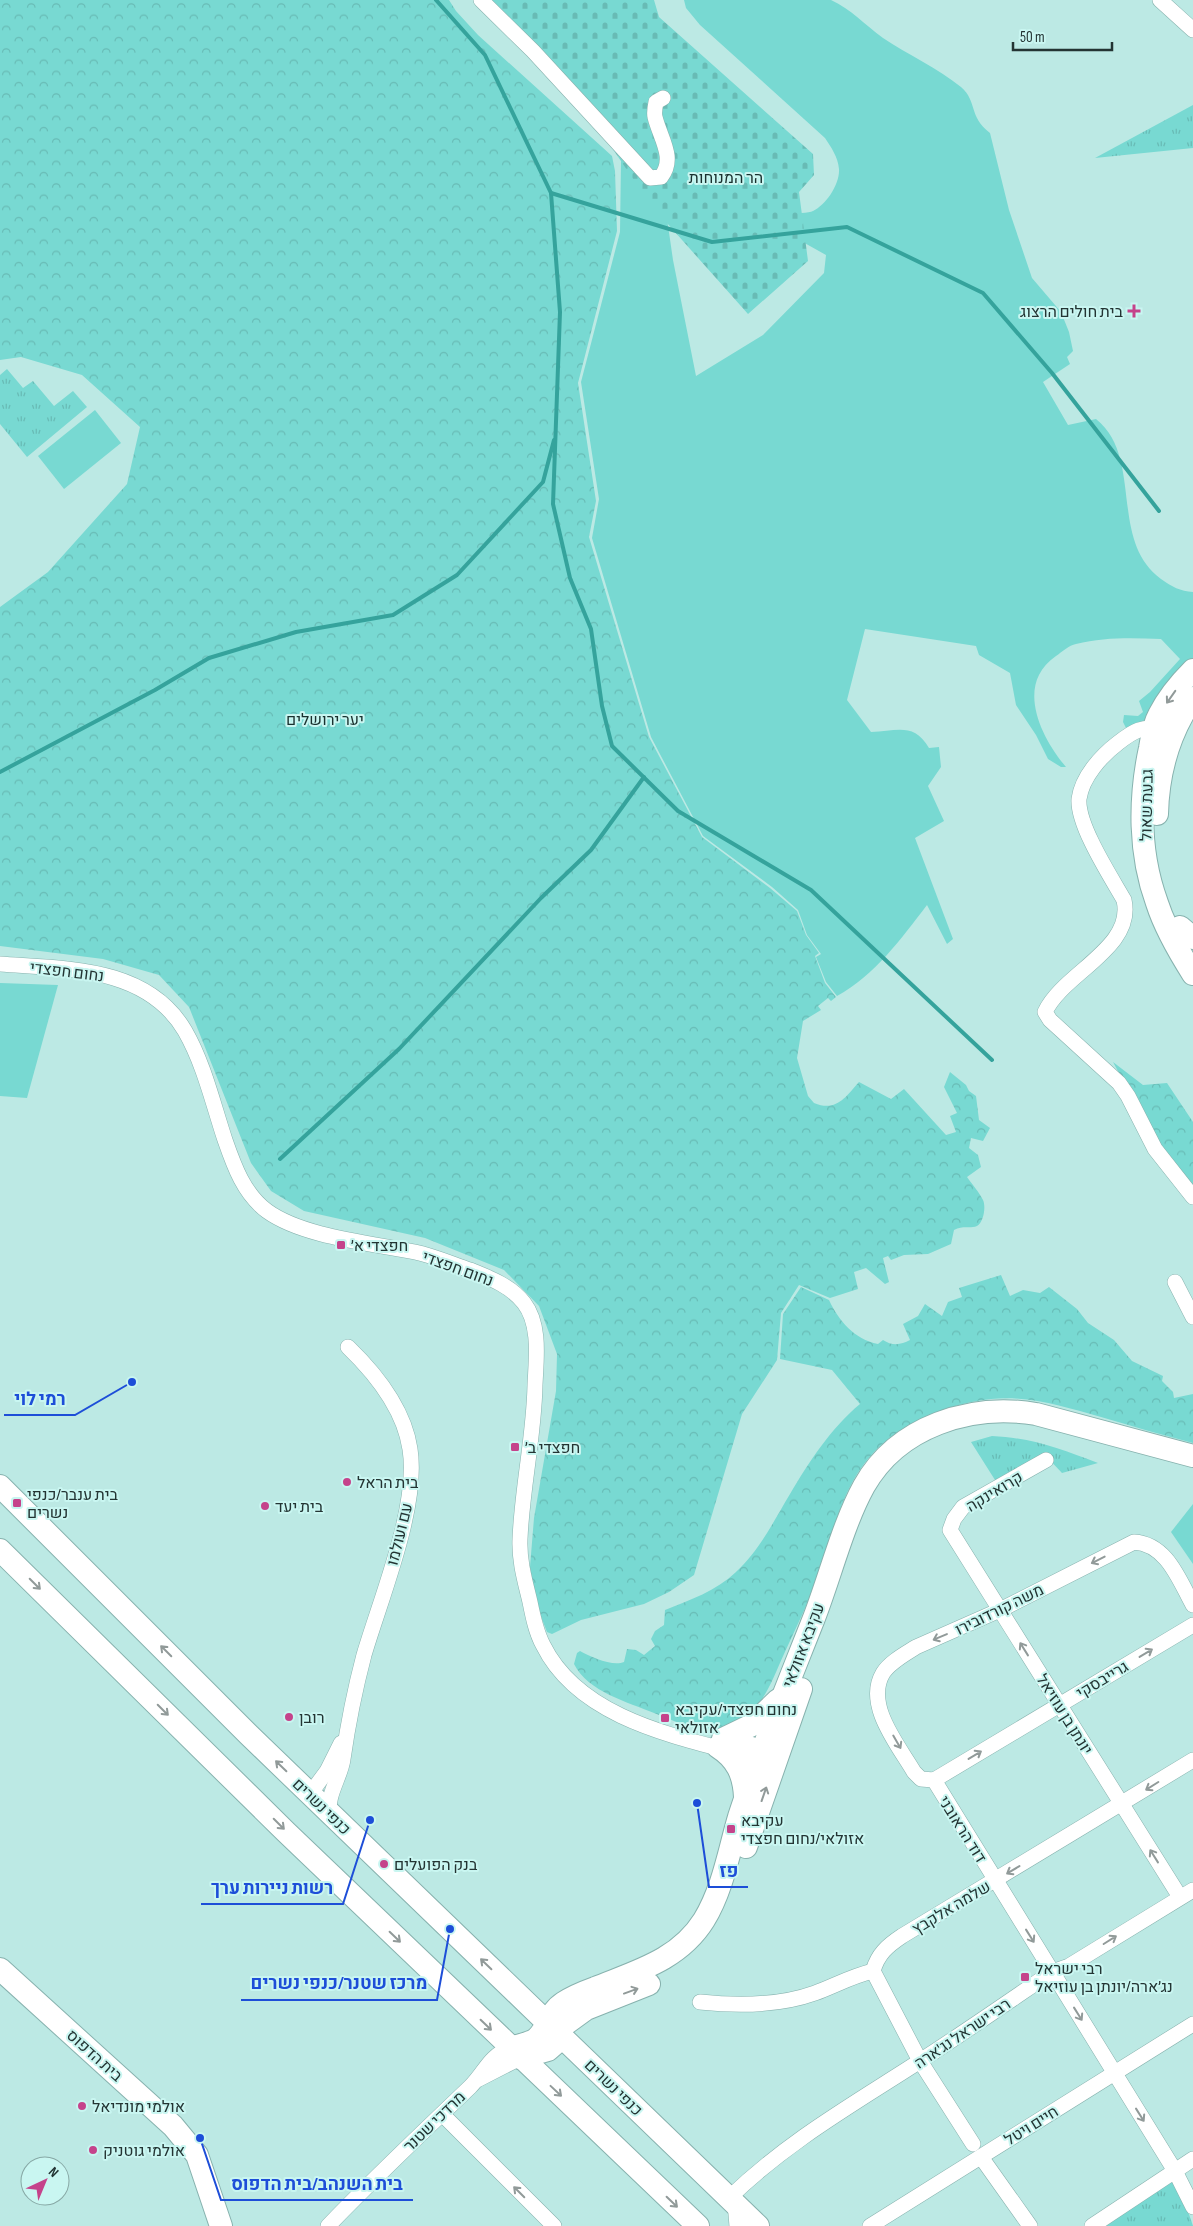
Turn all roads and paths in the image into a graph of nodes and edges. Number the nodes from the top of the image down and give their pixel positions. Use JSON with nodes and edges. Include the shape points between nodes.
{"nodes":[{"id":1,"x":481,"y":0,"type":"edge"},
{"id":2,"x":1160,"y":0,"type":"edge"},
{"id":3,"x":1193,"y":30,"type":"edge"},
{"id":4,"x":663,"y":98,"type":"dead end"},
{"id":5,"x":1193,"y":670,"type":"edge"},
{"id":6,"x":1193,"y":698,"type":"edge"},
{"id":7,"x":1163,"y":731,"type":"junction"},
{"id":8,"x":1187,"y":933,"type":"edge"},
{"id":9,"x":1193,"y":950,"type":"edge"},
{"id":10,"x":0,"y":964,"type":"edge"},
{"id":11,"x":1193,"y":974,"type":"edge"},
{"id":12,"x":1193,"y":1197,"type":"edge"},
{"id":13,"x":1175,"y":1282,"type":"dead end"},
{"id":14,"x":1193,"y":1317,"type":"edge"},
{"id":15,"x":348,"y":1347,"type":"dead end"},
{"id":16,"x":1193,"y":1456,"type":"edge"},
{"id":17,"x":1046,"y":1460,"type":"dead end"},
{"id":18,"x":1193,"y":1466,"type":"edge"},
{"id":19,"x":0,"y":1486,"type":"edge"},
{"id":20,"x":950,"y":1530,"type":"joint"},
{"id":21,"x":0,"y":1550,"type":"edge"},
{"id":22,"x":1193,"y":1605,"type":"edge"},
{"id":23,"x":1000,"y":1610,"type":"junction"},
{"id":24,"x":1193,"y":1625,"type":"edge"},
{"id":25,"x":784,"y":1694,"type":"junction"},
{"id":26,"x":878,"y":1698,"type":"joint"},
{"id":27,"x":1060,"y":1705,"type":"junction"},
{"id":28,"x":345,"y":1734,"type":"junction"},
{"id":29,"x":721,"y":1743,"type":"junction"},
{"id":30,"x":766,"y":1755,"type":"junction"},
{"id":31,"x":1193,"y":1760,"type":"edge"},
{"id":32,"x":934,"y":1780,"type":"junction"},
{"id":33,"x":310,"y":1794,"type":"junction"},
{"id":34,"x":745,"y":1800,"type":"junction"},
{"id":35,"x":1122,"y":1804,"type":"junction"},
{"id":36,"x":330,"y":1813,"type":"junction"},
{"id":37,"x":995,"y":1880,"type":"junction"},
{"id":38,"x":1187,"y":1893,"type":"edge"},
{"id":39,"x":0,"y":1969,"type":"edge"},
{"id":40,"x":872,"y":1971,"type":"junction"},
{"id":41,"x":1052,"y":1972,"type":"junction"},
{"id":42,"x":521,"y":1998,"type":"junction"},
{"id":43,"x":700,"y":2002,"type":"dead end"},
{"id":44,"x":581,"y":2003,"type":"junction"},
{"id":45,"x":1193,"y":2024,"type":"edge"},
{"id":46,"x":553,"y":2029,"type":"junction"},
{"id":47,"x":515,"y":2053,"type":"junction"},
{"id":48,"x":581,"y":2055,"type":"junction"},
{"id":49,"x":920,"y":2061,"type":"junction"},
{"id":50,"x":1114,"y":2073,"type":"junction"},
{"id":51,"x":442,"y":2114,"type":"junction"},
{"id":52,"x":972,"y":2144,"type":"dead end"},
{"id":53,"x":981,"y":2157,"type":"junction"},
{"id":54,"x":1193,"y":2159,"type":"edge"},
{"id":55,"x":1175,"y":2171,"type":"junction"},
{"id":56,"x":734,"y":2197,"type":"junction"},
{"id":57,"x":1193,"y":2207,"type":"edge"},
{"id":58,"x":221,"y":2226,"type":"edge"},
{"id":59,"x":328,"y":2226,"type":"edge"},
{"id":60,"x":554,"y":2226,"type":"edge"},
{"id":61,"x":698,"y":2226,"type":"edge"},
{"id":62,"x":737,"y":2226,"type":"edge"},
{"id":63,"x":758,"y":2226,"type":"edge"},
{"id":64,"x":870,"y":2226,"type":"edge"},
{"id":65,"x":1030,"y":2226,"type":"edge"},
{"id":66,"x":1092,"y":2226,"type":"edge"}],
"edges":[{"from":1,"to":4,"type":"street","via":[[533,51],[650,178],[661,176],[668,169],[668,159],[654,116],[656,102]]},
{"from":2,"to":3,"type":"street"},
{"from":5,"to":7,"type":"street","name":"גבעת שאול","one_way":true,"via":[[1158,716]]},
{"from":6,"to":7,"type":"street","name":"גבעת שאול"},
{"from":7,"to":8,"type":"street","name":"גבעת שאול","via":[[1165,756],[1157,801],[1158,852],[1168,898]]},
{"from":7,"to":11,"type":"street","name":"גבעת שאול","via":[[1144,774],[1142,827],[1145,853],[1164,922]]},
{"from":7,"to":12,"type":"street","via":[[1135,730],[1095,765],[1084,783],[1079,800],[1086,830],[1124,900],[1127,912],[1117,937],[1057,994],[1045,1012],[1119,1083],[1155,1149]]},
{"from":8,"to":9,"type":"street","name":"גבעת שאול"},
{"from":10,"to":29,"type":"street","name":"נחום חפצדי","via":[[105,974],[143,988],[158,1000],[184,1029],[235,1167],[254,1200],[268,1211],[285,1222],[314,1232],[420,1253],[454,1264],[508,1288],[525,1304],[532,1318],[536,1354],[535,1398],[520,1540],[521,1566],[542,1643],[565,1675],[592,1699],[630,1720],[693,1740]]},
{"from":13,"to":14,"type":"street"},
{"from":15,"to":28,"type":"street","name":"עם ועולמו","via":[[368,1366],[392,1401],[405,1428],[411,1478],[406,1512]]},
{"from":16,"to":25,"type":"street","name":"עקיבא אזולאי","via":[[1016,1410],[953,1418],[916,1435],[875,1470],[856,1502]]},
{"from":17,"to":20,"type":"street","name":"קרואינקה","via":[[963,1507]]},
{"from":18,"to":30,"type":"street","name":"עקיבא אזולאי","via":[[1020,1422],[999,1421],[958,1429],[937,1437],[907,1456],[883,1480],[864,1512]]},
{"from":33,"to":19,"type":"street","name":"כנפי נשרים","one_way":true},
{"from":20,"to":23,"type":"street","name":"יונתן בן עוזיאל"},
{"from":21,"to":47,"type":"street","one_way":true},
{"from":22,"to":23,"type":"street","name":"משה קורדובירו","one_way":true,"via":[[1166,1558],[1142,1542],[1127,1544]]},
{"from":23,"to":26,"type":"street","name":"משה קורדובירו","one_way":true,"via":[[905,1654],[883,1673]]},
{"from":27,"to":23,"type":"street","name":"יונתן בן עוזיאל","one_way":true},
{"from":27,"to":24,"type":"street","name":"גרייבסקי","one_way":true},
{"from":25,"to":29,"type":"street","via":[[752,1725]]},
{"from":25,"to":30,"type":"street","name":"עקיבא אזולאי"},
{"from":26,"to":32,"type":"street","name":"דוד הראובני","one_way":true,"via":[[883,1719],[914,1772],[921,1779]]},
{"from":32,"to":27,"type":"street","name":"גרייבסקי","one_way":true},
{"from":27,"to":35,"type":"street","name":"יונתן בן עוזיאל"},
{"from":28,"to":33,"type":"street","name":"עם ועולמו","via":[[327,1770]]},
{"from":28,"to":36,"type":"street","name":"עם ועולמו","via":[[342,1765],[330,1799]]},
{"from":29,"to":30,"type":"street","name":"נחום חפצדי","via":[[738,1741]]},
{"from":29,"to":34,"type":"street","via":[[739,1768],[744,1781]]},
{"from":30,"to":34,"type":"street","name":"עקיבא אזולאי"},
{"from":44,"to":30,"type":"street","name":"עקיבא אזולאי","one_way":true,"via":[[663,1978],[702,1945],[727,1901]]},
{"from":31,"to":35,"type":"street","name":"שלמה אלקבץ","one_way":true},
{"from":32,"to":37,"type":"street","name":"דוד הראובני"},
{"from":33,"to":36,"type":"street","name":"כנפי נשרים"},
{"from":34,"to":44,"type":"street","name":"עקיבא אזולאי","via":[[714,1902],[694,1933],[658,1963]]},
{"from":35,"to":37,"type":"street","name":"שלמה אלקבץ","one_way":true},
{"from":38,"to":35,"type":"street","name":"יונתן בן עוזיאל","one_way":true},
{"from":42,"to":36,"type":"street","name":"כנפי נשרים","one_way":true},
{"from":37,"to":40,"type":"street","name":"שלמה אלקבץ","via":[[887,1946]]},
{"from":37,"to":41,"type":"street","name":"דוד הראובני","one_way":true},
{"from":41,"to":38,"type":"street","name":"רבי ישראל נג'ארה","one_way":true,"via":[[1069,1966]]},
{"from":39,"to":58,"type":"street","name":"בית הדפוס","via":[[173,2126],[197,2155]]},
{"from":40,"to":43,"type":"street","via":[[814,1994],[777,2002],[742,2005]]},
{"from":40,"to":49,"type":"street"},
{"from":41,"to":49,"type":"street","name":"רבי ישראל נג'ארה"},
{"from":41,"to":50,"type":"street","name":"דוד הראובני","one_way":true},
{"from":42,"to":44,"type":"street"},
{"from":42,"to":46,"type":"street","name":"כנפי נשרים"},
{"from":44,"to":46,"type":"street","name":"עקיבא אזולאי","via":[[557,2008]]},
{"from":44,"to":48,"type":"street","via":[[576,2042]]},
{"from":45,"to":50,"type":"street","name":"חיים ויטל"},
{"from":46,"to":47,"type":"street","name":"עקיבא אזולאי","via":[[556,2042],[548,2050]]},
{"from":46,"to":48,"type":"street","name":"כנפי נשרים"},
{"from":47,"to":51,"type":"street","name":"מרדכי שטנר","via":[[477,2079]]},
{"from":47,"to":61,"type":"street","one_way":true},
{"from":48,"to":56,"type":"street","name":"כנפי נשרים"},
{"from":49,"to":52,"type":"street"},
{"from":49,"to":56,"type":"street","name":"רבי ישראל נג'ארה","via":[[836,2112],[785,2149]]},
{"from":50,"to":53,"type":"street","name":"חיים ויטל"},
{"from":50,"to":55,"type":"street","name":"דוד הראובני","one_way":true},
{"from":51,"to":59,"type":"street","name":"מרדכי שטנר"},
{"from":60,"to":51,"type":"street","one_way":true},
{"from":53,"to":64,"type":"street","name":"חיים ויטל"},
{"from":53,"to":65,"type":"street"},
{"from":54,"to":55,"type":"street"},
{"from":55,"to":57,"type":"street","name":"דוד הראובני"},
{"from":55,"to":66,"type":"street"},
{"from":56,"to":62,"type":"street"},
{"from":56,"to":63,"type":"street","name":"כנפי נשרים"}]}
